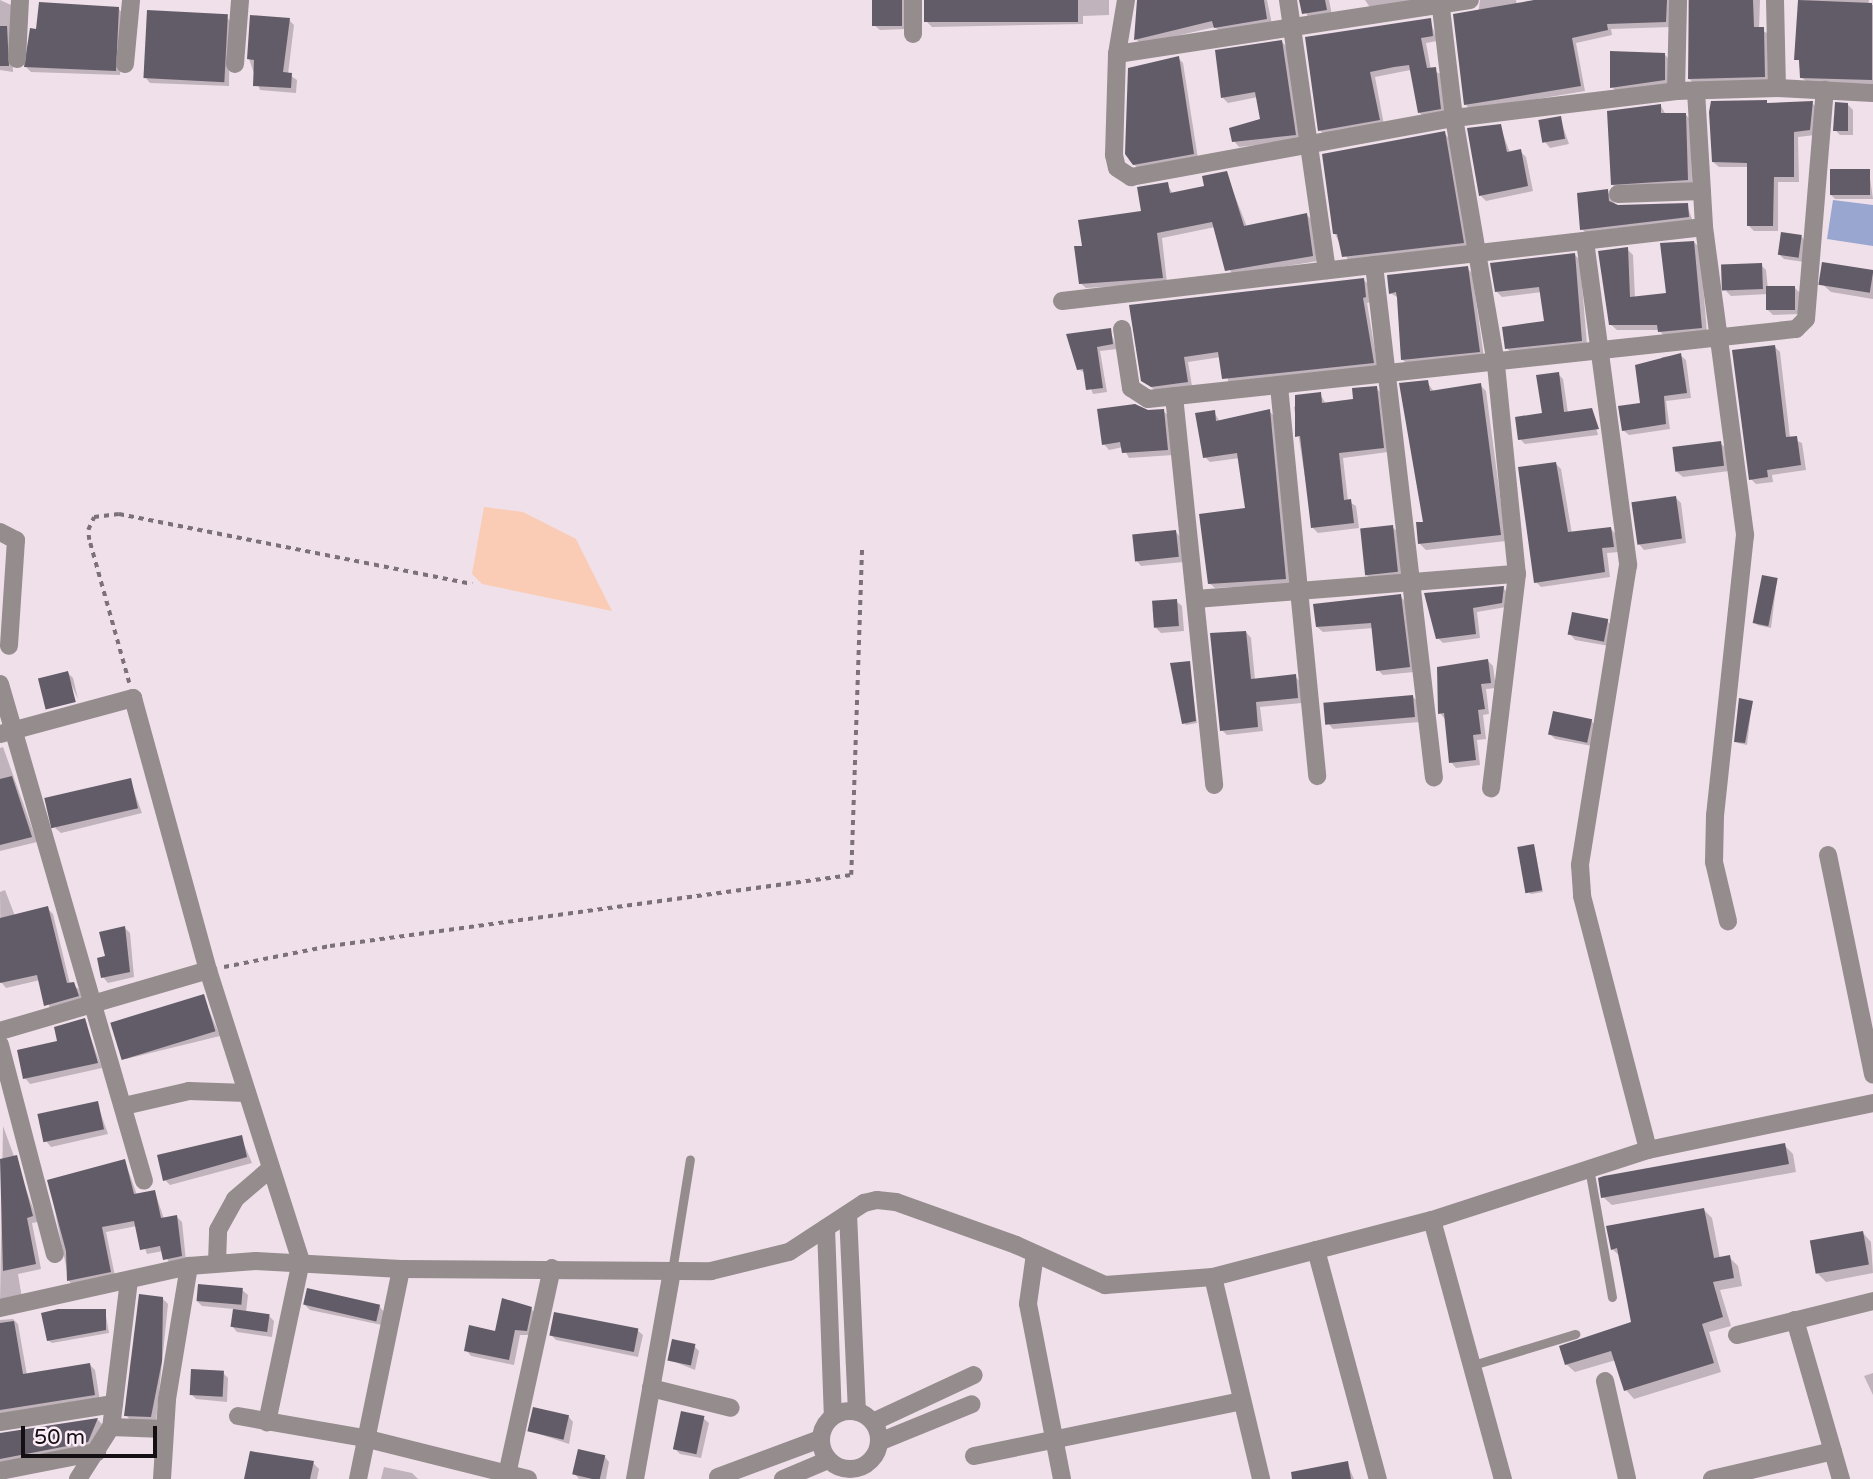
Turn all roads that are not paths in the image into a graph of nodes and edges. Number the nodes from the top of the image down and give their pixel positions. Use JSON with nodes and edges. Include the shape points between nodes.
{"nodes":[{"id":1,"x":20,"y":0,"type":"edge"},
{"id":2,"x":131,"y":0,"type":"edge"},
{"id":3,"x":240,"y":0,"type":"edge"},
{"id":4,"x":913,"y":0,"type":"edge"},
{"id":5,"x":1126,"y":0,"type":"edge"},
{"id":6,"x":1288,"y":0,"type":"edge"},
{"id":7,"x":1470,"y":0,"type":"edge"},
{"id":8,"x":1678,"y":0,"type":"edge"},
{"id":9,"x":1775,"y":0,"type":"edge"},
{"id":10,"x":1440,"y":2,"type":"edge"},
{"id":11,"x":1292,"y":27,"type":"junction"},
{"id":12,"x":914,"y":34,"type":"dead end"},
{"id":13,"x":1117,"y":54,"type":"junction"},
{"id":14,"x":17,"y":58,"type":"dead end"},
{"id":15,"x":125,"y":64,"type":"dead end"},
{"id":16,"x":235,"y":64,"type":"dead end"},
{"id":17,"x":1777,"y":88,"type":"junction"},
{"id":18,"x":1825,"y":90,"type":"junction"},
{"id":19,"x":1675,"y":91,"type":"junction"},
{"id":20,"x":1696,"y":91,"type":"junction"},
{"id":21,"x":1873,"y":93,"type":"edge"},
{"id":22,"x":1454,"y":118,"type":"junction"},
{"id":23,"x":1309,"y":144,"type":"junction"},
{"id":24,"x":1702,"y":191,"type":"junction"},
{"id":25,"x":1618,"y":194,"type":"dead end"},
{"id":26,"x":1704,"y":227,"type":"junction"},
{"id":27,"x":1585,"y":241,"type":"junction"},
{"id":28,"x":1477,"y":250,"type":"junction"},
{"id":29,"x":1374,"y":265,"type":"junction"},
{"id":30,"x":1327,"y":270,"type":"junction"},
{"id":31,"x":1062,"y":301,"type":"dead end"},
{"id":32,"x":1122,"y":330,"type":"dead end"},
{"id":33,"x":1719,"y":339,"type":"junction"},
{"id":34,"x":1599,"y":353,"type":"junction"},
{"id":35,"x":1496,"y":365,"type":"junction"},
{"id":36,"x":1387,"y":376,"type":"junction"},
{"id":37,"x":1279,"y":386,"type":"junction"},
{"id":38,"x":1174,"y":396,"type":"junction"},
{"id":39,"x":0,"y":532,"type":"edge"},
{"id":40,"x":1517,"y":574,"type":"junction"},
{"id":41,"x":1411,"y":583,"type":"junction"},
{"id":42,"x":1299,"y":592,"type":"junction"},
{"id":43,"x":1196,"y":599,"type":"junction"},
{"id":44,"x":9,"y":646,"type":"dead end"},
{"id":45,"x":0,"y":684,"type":"edge"},
{"id":46,"x":7,"y":732,"type":"edge"},
{"id":47,"x":1317,"y":776,"type":"dead end"},
{"id":48,"x":1434,"y":778,"type":"dead end"},
{"id":49,"x":1214,"y":785,"type":"dead end"},
{"id":50,"x":1491,"y":788,"type":"dead end"},
{"id":51,"x":1828,"y":855,"type":"dead end"},
{"id":52,"x":1728,"y":920,"type":"dead end"},
{"id":53,"x":208,"y":970,"type":"junction"},
{"id":54,"x":95,"y":1005,"type":"junction"},
{"id":55,"x":0,"y":1031,"type":"edge"},
{"id":56,"x":0,"y":1045,"type":"edge"},
{"id":57,"x":1873,"y":1074,"type":"edge"},
{"id":58,"x":247,"y":1093,"type":"junction"},
{"id":59,"x":1873,"y":1103,"type":"edge"},
{"id":60,"x":124,"y":1105,"type":"junction"},
{"id":61,"x":1648,"y":1150,"type":"junction"},
{"id":62,"x":690,"y":1159,"type":"dead end"},
{"id":63,"x":1588,"y":1168,"type":"junction"},
{"id":64,"x":270,"y":1169,"type":"junction"},
{"id":65,"x":144,"y":1181,"type":"dead end"},
{"id":66,"x":848,"y":1214,"type":"junction"},
{"id":67,"x":1432,"y":1220,"type":"junction"},
{"id":68,"x":826,"y":1228,"type":"junction"},
{"id":69,"x":1316,"y":1250,"type":"junction"},
{"id":70,"x":55,"y":1254,"type":"dead end"},
{"id":71,"x":1035,"y":1254,"type":"junction"},
{"id":72,"x":300,"y":1261,"type":"junction"},
{"id":73,"x":217,"y":1263,"type":"junction"},
{"id":74,"x":189,"y":1266,"type":"junction"},
{"id":75,"x":552,"y":1268,"type":"junction"},
{"id":76,"x":401,"y":1269,"type":"junction"},
{"id":77,"x":672,"y":1272,"type":"junction"},
{"id":78,"x":1213,"y":1277,"type":"junction"},
{"id":79,"x":129,"y":1280,"type":"junction"},
{"id":80,"x":1612,"y":1297,"type":"dead end"},
{"id":81,"x":1873,"y":1301,"type":"edge"},
{"id":82,"x":0,"y":1308,"type":"edge"},
{"id":83,"x":1795,"y":1320,"type":"junction"},
{"id":84,"x":1575,"y":1334,"type":"dead end"},
{"id":85,"x":1737,"y":1335,"type":"dead end"},
{"id":86,"x":1473,"y":1364,"type":"junction"},
{"id":87,"x":974,"y":1375,"type":"dead end"},
{"id":88,"x":1605,"y":1381,"type":"dead end"},
{"id":89,"x":651,"y":1388,"type":"junction"},
{"id":90,"x":1241,"y":1401,"type":"junction"},
{"id":91,"x":114,"y":1404,"type":"junction"},
{"id":92,"x":972,"y":1404,"type":"dead end"},
{"id":93,"x":731,"y":1408,"type":"dead end"},
{"id":94,"x":857,"y":1412,"type":"junction"},
{"id":95,"x":238,"y":1416,"type":"dead end"},
{"id":96,"x":833,"y":1416,"type":"junction"},
{"id":97,"x":0,"y":1422,"type":"edge"},
{"id":98,"x":267,"y":1422,"type":"junction"},
{"id":99,"x":873,"y":1422,"type":"junction"},
{"id":100,"x":111,"y":1427,"type":"junction"},
{"id":101,"x":164,"y":1429,"type":"junction"},
{"id":102,"x":364,"y":1438,"type":"junction"},
{"id":103,"x":820,"y":1439,"type":"junction"},
{"id":104,"x":879,"y":1442,"type":"junction"},
{"id":105,"x":1055,"y":1443,"type":"junction"},
{"id":106,"x":1833,"y":1451,"type":"junction"},
{"id":107,"x":97,"y":1452,"type":"junction"},
{"id":108,"x":974,"y":1456,"type":"dead end"},
{"id":109,"x":833,"y":1468,"type":"edge"},
{"id":110,"x":0,"y":1471,"type":"edge"},
{"id":111,"x":864,"y":1472,"type":"edge"},
{"id":112,"x":507,"y":1476,"type":"edge"},
{"id":113,"x":718,"y":1477,"type":"dead end"},
{"id":114,"x":1733,"y":1477,"type":"edge"},
{"id":115,"x":78,"y":1479,"type":"edge"},
{"id":116,"x":162,"y":1479,"type":"edge"},
{"id":117,"x":358,"y":1479,"type":"edge"},
{"id":118,"x":528,"y":1479,"type":"edge"},
{"id":119,"x":635,"y":1479,"type":"edge"},
{"id":120,"x":783,"y":1479,"type":"edge"},
{"id":121,"x":1062,"y":1479,"type":"edge"},
{"id":122,"x":1261,"y":1479,"type":"edge"},
{"id":123,"x":1378,"y":1479,"type":"edge"},
{"id":124,"x":1503,"y":1479,"type":"edge"},
{"id":125,"x":1627,"y":1479,"type":"edge"},
{"id":126,"x":1712,"y":1479,"type":"edge"},
{"id":127,"x":1841,"y":1479,"type":"edge"}],
"edges":[{"from":1,"to":14,"type":"street"},
{"from":2,"to":15,"type":"street"},
{"from":3,"to":16,"type":"street"},
{"from":4,"to":12,"type":"street"},
{"from":5,"to":13,"type":"street"},
{"from":6,"to":11,"type":"street"},
{"from":7,"to":10,"type":"street"},
{"from":8,"to":19,"type":"street"},
{"from":9,"to":17,"type":"street"},
{"from":10,"to":11,"type":"street"},
{"from":10,"to":22,"type":"street"},
{"from":11,"to":13,"type":"street"},
{"from":11,"to":23,"type":"street"},
{"from":13,"to":23,"type":"street","via":[[1114,155],[1124,174],[1131,177]]},
{"from":17,"to":18,"type":"street"},
{"from":17,"to":20,"type":"street"},
{"from":18,"to":21,"type":"street"},
{"from":18,"to":33,"type":"street","via":[[1805,320],[1796,330]]},
{"from":19,"to":20,"type":"street"},
{"from":19,"to":22,"type":"street"},
{"from":20,"to":24,"type":"street"},
{"from":22,"to":23,"type":"street"},
{"from":22,"to":28,"type":"street"},
{"from":23,"to":30,"type":"street"},
{"from":24,"to":25,"type":"street"},
{"from":24,"to":26,"type":"street"},
{"from":26,"to":27,"type":"street"},
{"from":26,"to":33,"type":"street"},
{"from":27,"to":28,"type":"street"},
{"from":27,"to":34,"type":"street"},
{"from":28,"to":29,"type":"street"},
{"from":28,"to":35,"type":"street"},
{"from":29,"to":30,"type":"street"},
{"from":29,"to":36,"type":"street"},
{"from":30,"to":31,"type":"street"},
{"from":32,"to":38,"type":"street","via":[[1135,394],[1148,399]]},
{"from":33,"to":34,"type":"street"},
{"from":33,"to":52,"type":"street","via":[[1745,535],[1715,815],[1714,862]]},
{"from":34,"to":35,"type":"street"},
{"from":34,"to":61,"type":"street","via":[[1628,565],[1580,865],[1582,895]]},
{"from":35,"to":36,"type":"street"},
{"from":35,"to":40,"type":"street"},
{"from":36,"to":37,"type":"street"},
{"from":36,"to":41,"type":"street"},
{"from":37,"to":38,"type":"street"},
{"from":37,"to":42,"type":"street"},
{"from":38,"to":43,"type":"street"},
{"from":39,"to":44,"type":"street","via":[[16,540]]},
{"from":40,"to":41,"type":"street"},
{"from":40,"to":50,"type":"street"},
{"from":41,"to":42,"type":"street"},
{"from":41,"to":48,"type":"street"},
{"from":42,"to":43,"type":"street"},
{"from":42,"to":47,"type":"street"},
{"from":43,"to":49,"type":"street"},
{"from":45,"to":46,"type":"street"},
{"from":46,"to":53,"type":"street","via":[[133,698]]},
{"from":46,"to":54,"type":"street"},
{"from":51,"to":57,"type":"street"},
{"from":53,"to":54,"type":"street"},
{"from":53,"to":58,"type":"street"},
{"from":54,"to":55,"type":"street"},
{"from":54,"to":60,"type":"street"},
{"from":56,"to":70,"type":"street"},
{"from":58,"to":60,"type":"street","via":[[189,1091]]},
{"from":58,"to":64,"type":"street"},
{"from":59,"to":61,"type":"street"},
{"from":60,"to":65,"type":"street"},
{"from":61,"to":63,"type":"street"},
{"from":62,"to":77,"type":"lane"},
{"from":63,"to":67,"type":"street"},
{"from":63,"to":80,"type":"lane"},
{"from":64,"to":72,"type":"street"},
{"from":64,"to":73,"type":"street","via":[[235,1199],[218,1230]]},
{"from":66,"to":68,"type":"street"},
{"from":66,"to":71,"type":"street","via":[[864,1203],[896,1202]]},
{"from":66,"to":94,"type":"street"},
{"from":67,"to":69,"type":"street"},
{"from":67,"to":86,"type":"street"},
{"from":68,"to":77,"type":"street","via":[[789,1252],[762,1261],[711,1271]]},
{"from":68,"to":96,"type":"street"},
{"from":69,"to":78,"type":"street"},
{"from":69,"to":123,"type":"street"},
{"from":71,"to":78,"type":"street","via":[[1105,1285]]},
{"from":71,"to":105,"type":"street","via":[[1028,1304]]},
{"from":72,"to":73,"type":"street"},
{"from":72,"to":76,"type":"street"},
{"from":72,"to":98,"type":"street"},
{"from":73,"to":74,"type":"street"},
{"from":74,"to":79,"type":"street"},
{"from":74,"to":101,"type":"street"},
{"from":75,"to":76,"type":"street"},
{"from":75,"to":77,"type":"street"},
{"from":75,"to":112,"type":"street"},
{"from":76,"to":102,"type":"street"},
{"from":77,"to":89,"type":"street"},
{"from":78,"to":90,"type":"street"},
{"from":79,"to":82,"type":"street"},
{"from":79,"to":91,"type":"street"},
{"from":81,"to":83,"type":"street"},
{"from":83,"to":85,"type":"street"},
{"from":83,"to":106,"type":"street"},
{"from":84,"to":86,"type":"lane"},
{"from":86,"to":124,"type":"street"},
{"from":87,"to":99,"type":"street"},
{"from":88,"to":125,"type":"street"},
{"from":89,"to":93,"type":"street"},
{"from":89,"to":119,"type":"street"},
{"from":90,"to":105,"type":"street"},
{"from":90,"to":122,"type":"street"},
{"from":91,"to":97,"type":"street"},
{"from":91,"to":100,"type":"street"},
{"from":92,"to":104,"type":"street"},
{"from":94,"to":96,"type":"street"},
{"from":94,"to":99,"type":"street"},
{"from":95,"to":98,"type":"street"},
{"from":96,"to":103,"type":"street"},
{"from":98,"to":102,"type":"street"},
{"from":99,"to":104,"type":"street"},
{"from":100,"to":101,"type":"street"},
{"from":100,"to":107,"type":"street"},
{"from":101,"to":116,"type":"street"},
{"from":102,"to":112,"type":"street"},
{"from":102,"to":117,"type":"street"},
{"from":103,"to":109,"type":"street"},
{"from":103,"to":113,"type":"street"},
{"from":104,"to":111,"type":"street"},
{"from":105,"to":108,"type":"street"},
{"from":105,"to":121,"type":"street"},
{"from":106,"to":114,"type":"street"},
{"from":106,"to":127,"type":"street"},
{"from":107,"to":110,"type":"street"},
{"from":107,"to":115,"type":"street"},
{"from":109,"to":111,"type":"street"},
{"from":109,"to":120,"type":"street"},
{"from":112,"to":118,"type":"street"},
{"from":114,"to":126,"type":"street"}]}
